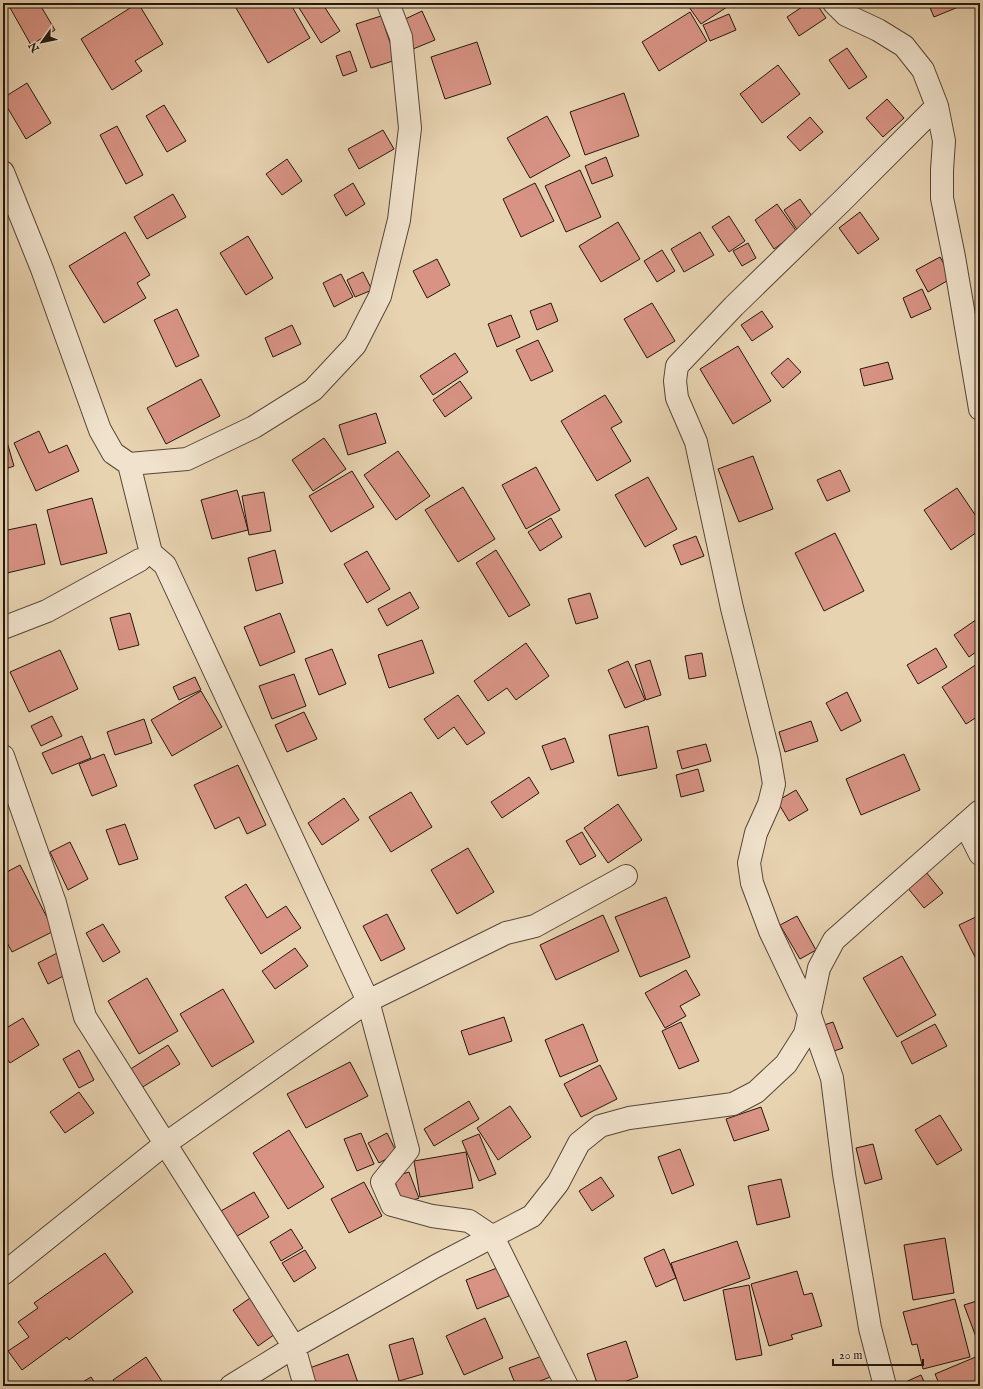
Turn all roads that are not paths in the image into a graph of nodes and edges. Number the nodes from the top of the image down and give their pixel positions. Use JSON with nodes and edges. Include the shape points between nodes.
{"nodes":[{"id":1,"x":388,"y":3,"type":"edge"},
{"id":2,"x":834,"y":3,"type":"edge"},
{"id":3,"x":937,"y":106,"type":"junction"},
{"id":4,"x":3,"y":172,"type":"edge"},
{"id":5,"x":9,"y":206,"type":"edge"},
{"id":6,"x":980,"y":409,"type":"edge"},
{"id":7,"x":129,"y":464,"type":"junction"},
{"id":8,"x":140,"y":560,"type":"dead end"},
{"id":9,"x":3,"y":628,"type":"edge"},
{"id":10,"x":3,"y":756,"type":"edge"},
{"id":11,"x":973,"y":817,"type":"edge"},
{"id":12,"x":980,"y":854,"type":"edge"},
{"id":13,"x":626,"y":876,"type":"dead end"},
{"id":14,"x":368,"y":1001,"type":"junction"},
{"id":15,"x":810,"y":1015,"type":"junction"},
{"id":16,"x":165,"y":1144,"type":"junction"},
{"id":17,"x":493,"y":1237,"type":"junction"},
{"id":18,"x":3,"y":1274,"type":"edge"},
{"id":19,"x":294,"y":1347,"type":"junction"},
{"id":20,"x":231,"y":1386,"type":"edge"},
{"id":21,"x":305,"y":1386,"type":"edge"},
{"id":22,"x":568,"y":1386,"type":"edge"},
{"id":23,"x":885,"y":1386,"type":"edge"}],
"edges":[{"from":1,"to":7,"type":"street","via":[[401,37],[410,128],[397,227],[380,296],[355,346],[313,390],[254,427],[187,459]]},
{"from":2,"to":3,"type":"street","via":[[846,15],[904,46],[923,70]]},
{"from":3,"to":6,"type":"street","via":[[944,141],[942,198]]},
{"from":3,"to":15,"type":"street","via":[[734,306],[677,366],[677,398],[696,442],[774,784],[769,804],[756,833],[749,863],[752,883],[770,931]]},
{"from":4,"to":5,"type":"street"},
{"from":5,"to":7,"type":"street","via":[[42,269],[100,430],[113,453]]},
{"from":7,"to":14,"type":"street","via":[[151,553],[165,565]]},
{"from":8,"to":9,"type":"street","via":[[47,611]]},
{"from":10,"to":16,"type":"street","via":[[55,903],[85,1017]]},
{"from":11,"to":12,"type":"street"},
{"from":11,"to":15,"type":"street","via":[[834,940],[819,968]]},
{"from":13,"to":14,"type":"street","via":[[535,926],[506,933]]},
{"from":14,"to":16,"type":"street"},
{"from":14,"to":17,"type":"street","via":[[408,1150],[382,1182],[392,1205],[432,1216],[469,1221]]},
{"from":15,"to":17,"type":"street","via":[[805,1034],[786,1064],[756,1092],[733,1104],[629,1118],[600,1126],[579,1143],[558,1183],[532,1216]]},
{"from":15,"to":23,"type":"street","via":[[832,1078],[844,1174],[870,1328]]},
{"from":16,"to":18,"type":"street"},
{"from":16,"to":19,"type":"street"},
{"from":17,"to":19,"type":"street","via":[[436,1266]]},
{"from":17,"to":22,"type":"street"},
{"from":19,"to":20,"type":"street"},
{"from":19,"to":21,"type":"street"}]}
